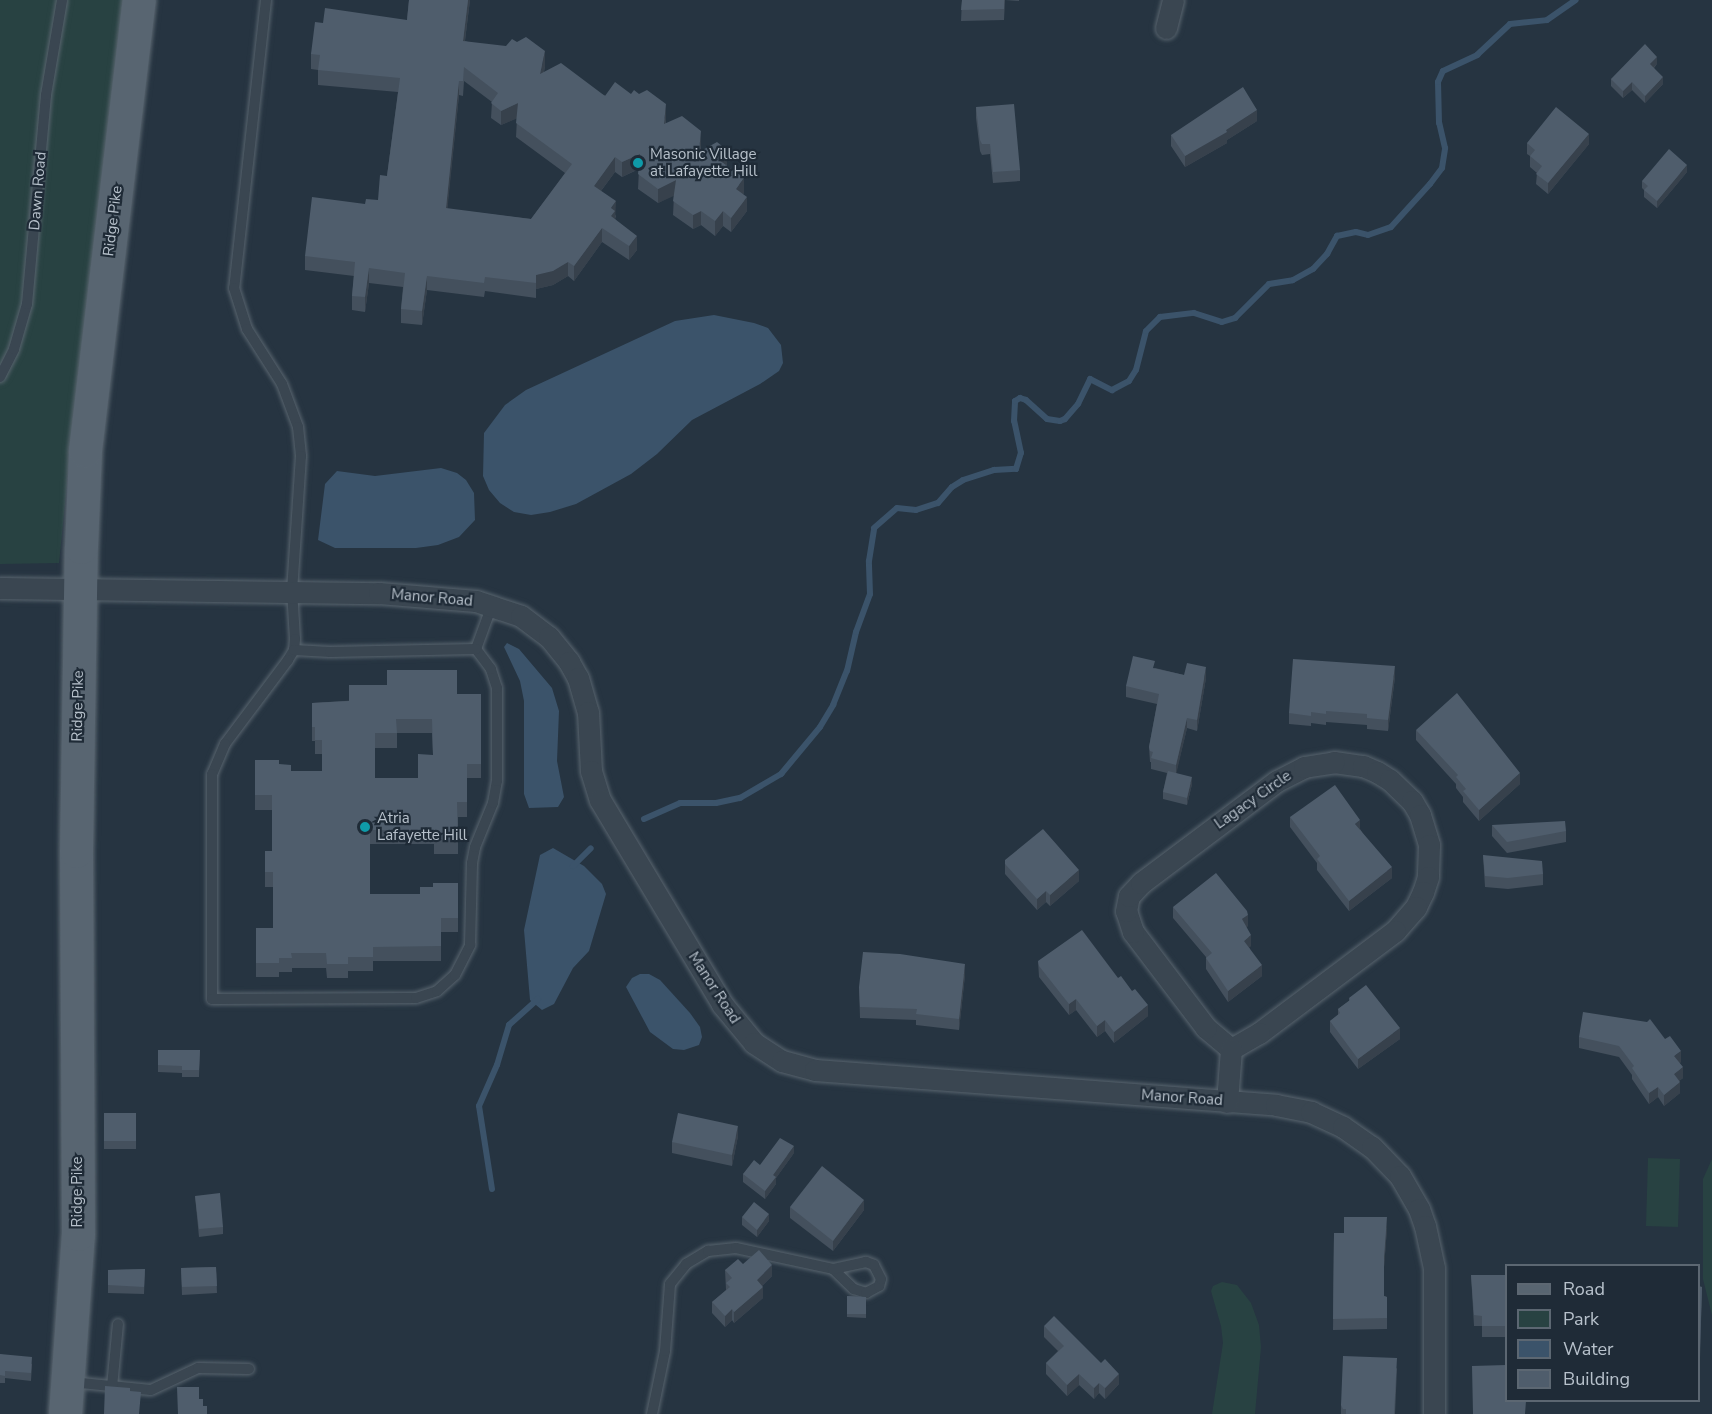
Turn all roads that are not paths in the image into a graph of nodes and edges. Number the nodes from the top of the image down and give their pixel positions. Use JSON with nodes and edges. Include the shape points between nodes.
{"nodes":[{"id":1,"x":62,"y":0,"type":"edge"},
{"id":2,"x":139,"y":0,"type":"edge"},
{"id":3,"x":266,"y":0,"type":"edge"},
{"id":4,"x":1173,"y":0,"type":"edge"},
{"id":5,"x":1166,"y":28,"type":"dead end"},
{"id":6,"x":0,"y":377,"type":"edge"},
{"id":7,"x":81,"y":587,"type":"junction"},
{"id":8,"x":0,"y":588,"type":"edge"},
{"id":9,"x":292,"y":590,"type":"junction"},
{"id":10,"x":492,"y":605,"type":"junction"},
{"id":11,"x":476,"y":649,"type":"junction"},
{"id":12,"x":294,"y":650,"type":"junction"},
{"id":13,"x":1231,"y":1049,"type":"junction"},
{"id":14,"x":1227,"y":1102,"type":"junction"},
{"id":15,"x":833,"y":1269,"type":"dead end"},
{"id":16,"x":118,"y":1324,"type":"dead end"},
{"id":17,"x":249,"y":1369,"type":"dead end"},
{"id":18,"x":68,"y":1382,"type":"junction"},
{"id":19,"x":112,"y":1387,"type":"junction"},
{"id":20,"x":65,"y":1414,"type":"edge"},
{"id":21,"x":652,"y":1414,"type":"edge"},
{"id":22,"x":1434,"y":1414,"type":"edge"}],
"edges":[{"from":1,"to":6,"type":"lane","name":"Dawn Road","via":[[46,95],[29,292],[22,326]]},
{"from":2,"to":7,"type":"main road","name":"Ridge Pike","via":[[85,450]]},
{"from":3,"to":9,"type":"lane","via":[[234,288],[247,329],[282,384],[298,427],[301,456]]},
{"from":4,"to":5,"type":"street"},
{"from":7,"to":8,"type":"street","name":"Manor Road"},
{"from":7,"to":9,"type":"street","name":"Manor Road"},
{"from":7,"to":18,"type":"main road","name":"Ridge Pike","via":[[76,850],[78,1234]]},
{"from":9,"to":10,"type":"street","name":"Manor Road","via":[[456,598]]},
{"from":9,"to":12,"type":"lane"},
{"from":10,"to":11,"type":"lane"},
{"from":10,"to":14,"type":"street","name":"Manor Road","via":[[536,626],[569,662],[584,695],[591,771],[608,815],[722,1004],[742,1030],[768,1053],[797,1066],[834,1072]]},
{"from":11,"to":12,"type":"lane"},
{"from":11,"to":12,"type":"lane","via":[[491,669],[496,688],[497,780],[472,862],[470,945],[455,975],[437,990],[416,998],[212,999],[212,774],[225,744]]},
{"from":13,"to":13,"type":"street","name":"Lagacy Circle","via":[[1259,1033],[1395,931],[1416,907],[1428,877],[1426,830],[1412,801],[1377,772],[1356,764],[1334,762],[1290,773],[1150,876],[1129,896],[1126,911],[1133,932],[1206,1028]]},
{"from":13,"to":14,"type":"street"},
{"from":14,"to":22,"type":"street","name":"Manor Road","via":[[1294,1108],[1328,1119],[1372,1147],[1405,1183],[1419,1209],[1431,1246],[1435,1286]]},
{"from":15,"to":21,"type":"lane","via":[[736,1248],[708,1251],[686,1264],[670,1284],[665,1351]]},
{"from":16,"to":19,"type":"lane"},
{"from":17,"to":19,"type":"lane","via":[[198,1368],[151,1390]]},
{"from":18,"to":19,"type":"lane"},
{"from":18,"to":20,"type":"main road","name":"Ridge Pike"}]}
